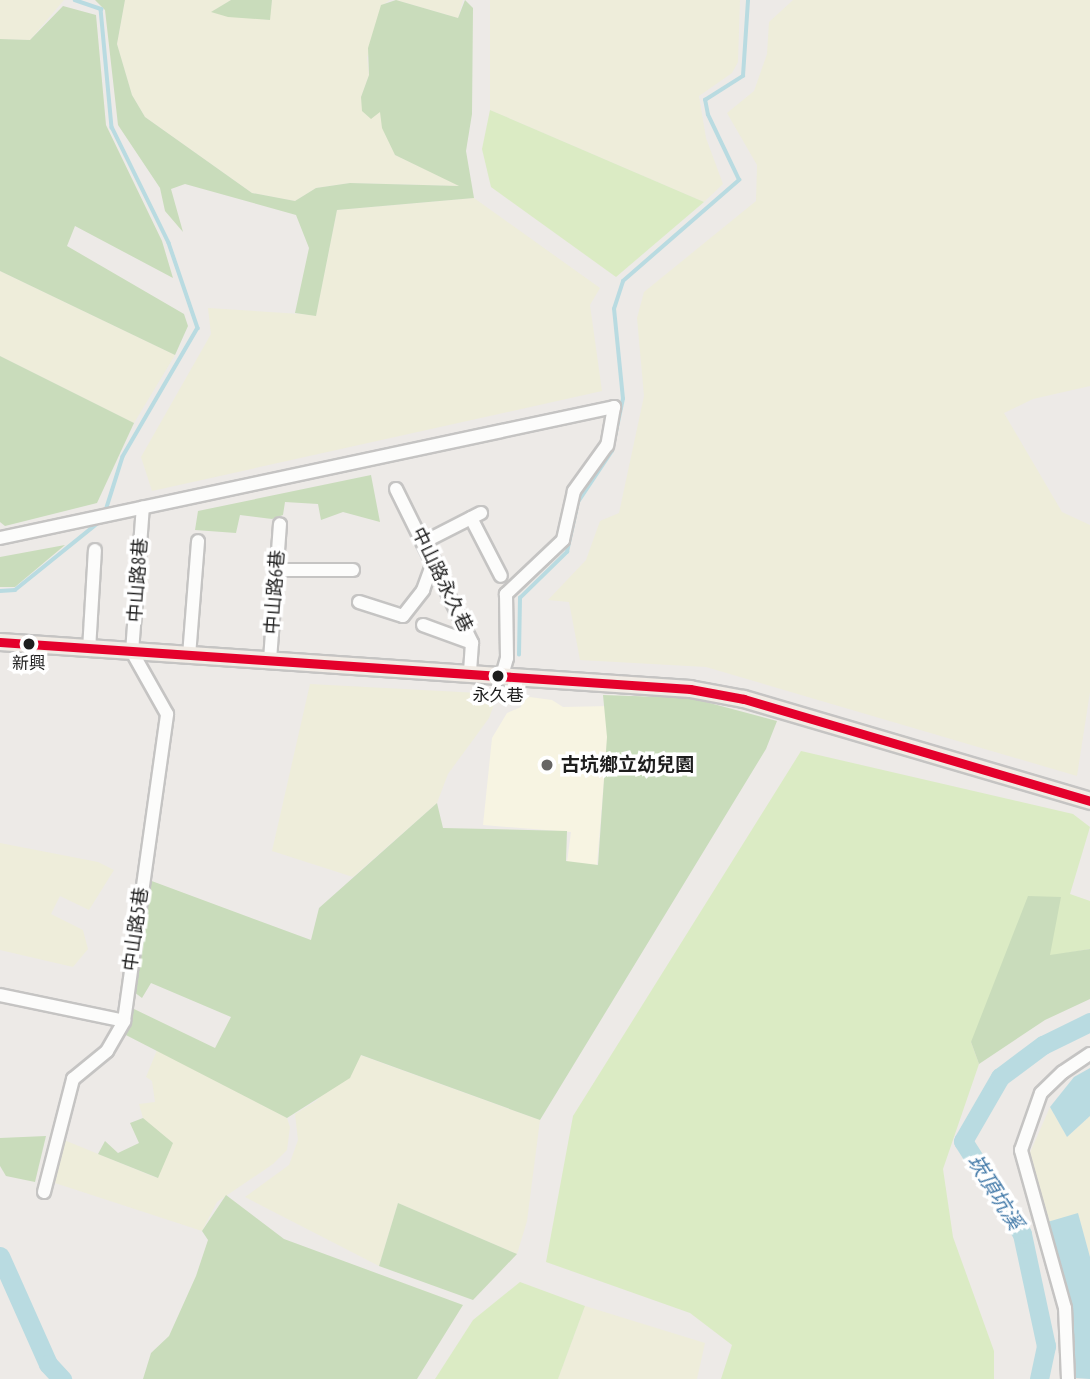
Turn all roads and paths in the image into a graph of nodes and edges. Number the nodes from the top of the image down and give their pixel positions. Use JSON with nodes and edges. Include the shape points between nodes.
{"nodes":[{"id":1,"x":396,"y":489,"type":"dead end"},
{"id":2,"x":143,"y":507,"type":"junction"},
{"id":3,"x":280,"y":524,"type":"dead end"},
{"id":4,"x":0,"y":538,"type":"edge"},
{"id":5,"x":198,"y":541,"type":"dead end"},
{"id":6,"x":424,"y":542,"type":"junction"},
{"id":7,"x":95,"y":550,"type":"dead end"},
{"id":8,"x":434,"y":560,"type":"junction"},
{"id":9,"x":277,"y":570,"type":"junction"},
{"id":10,"x":353,"y":570,"type":"dead end"},
{"id":11,"x":501,"y":576,"type":"dead end"},
{"id":12,"x":359,"y":602,"type":"dead end"},
{"id":13,"x":423,"y":625,"type":"dead end"},
{"id":14,"x":0,"y":642,"type":"edge"},
{"id":15,"x":472,"y":643,"type":"junction"},
{"id":16,"x":89,"y":650,"type":"junction"},
{"id":17,"x":132,"y":652,"type":"junction"},
{"id":18,"x":189,"y":656,"type":"junction"},
{"id":19,"x":270,"y":660,"type":"junction"},
{"id":20,"x":470,"y":675,"type":"junction"},
{"id":21,"x":502,"y":676,"type":"junction"},
{"id":22,"x":1090,"y":801,"type":"edge"},
{"id":23,"x":0,"y":995,"type":"edge"},
{"id":24,"x":124,"y":1021,"type":"junction"},
{"id":25,"x":1090,"y":1054,"type":"edge"},
{"id":26,"x":44,"y":1192,"type":"dead end"},
{"id":27,"x":1068,"y":1379,"type":"edge"}],
"edges":[{"from":1,"to":6,"type":"street","name":"中山路永久巷"},
{"from":2,"to":4,"type":"street"},
{"from":2,"to":17,"type":"street","name":"中山路8巷"},
{"from":2,"to":21,"type":"street","via":[[614,407],[607,445],[574,491],[563,540],[506,594],[507,658]]},
{"from":3,"to":9,"type":"street","name":"中山路6巷"},
{"from":5,"to":18,"type":"street"},
{"from":6,"to":8,"type":"street","name":"中山路永久巷"},
{"from":6,"to":11,"type":"street","via":[[476,515]]},
{"from":7,"to":16,"type":"street"},
{"from":8,"to":12,"type":"street","via":[[423,590],[403,616]]},
{"from":8,"to":15,"type":"street","name":"中山路永久巷"},
{"from":9,"to":10,"type":"street"},
{"from":9,"to":19,"type":"street","name":"中山路6巷"},
{"from":13,"to":15,"type":"street"},
{"from":14,"to":16,"type":"main road"},
{"from":15,"to":20,"type":"street","name":"中山路永久巷"},
{"from":16,"to":17,"type":"main road"},
{"from":17,"to":18,"type":"main road"},
{"from":17,"to":24,"type":"street","name":"中山路5巷","via":[[167,714]]},
{"from":18,"to":19,"type":"main road"},
{"from":19,"to":20,"type":"main road"},
{"from":20,"to":21,"type":"main road"},
{"from":21,"to":22,"type":"main road","via":[[690,689],[744,699]]},
{"from":23,"to":24,"type":"street"},
{"from":24,"to":26,"type":"street","name":"中山路5巷","via":[[107,1051],[74,1079]]},
{"from":25,"to":27,"type":"street","via":[[1041,1093],[1021,1150],[1065,1308]]}]}
